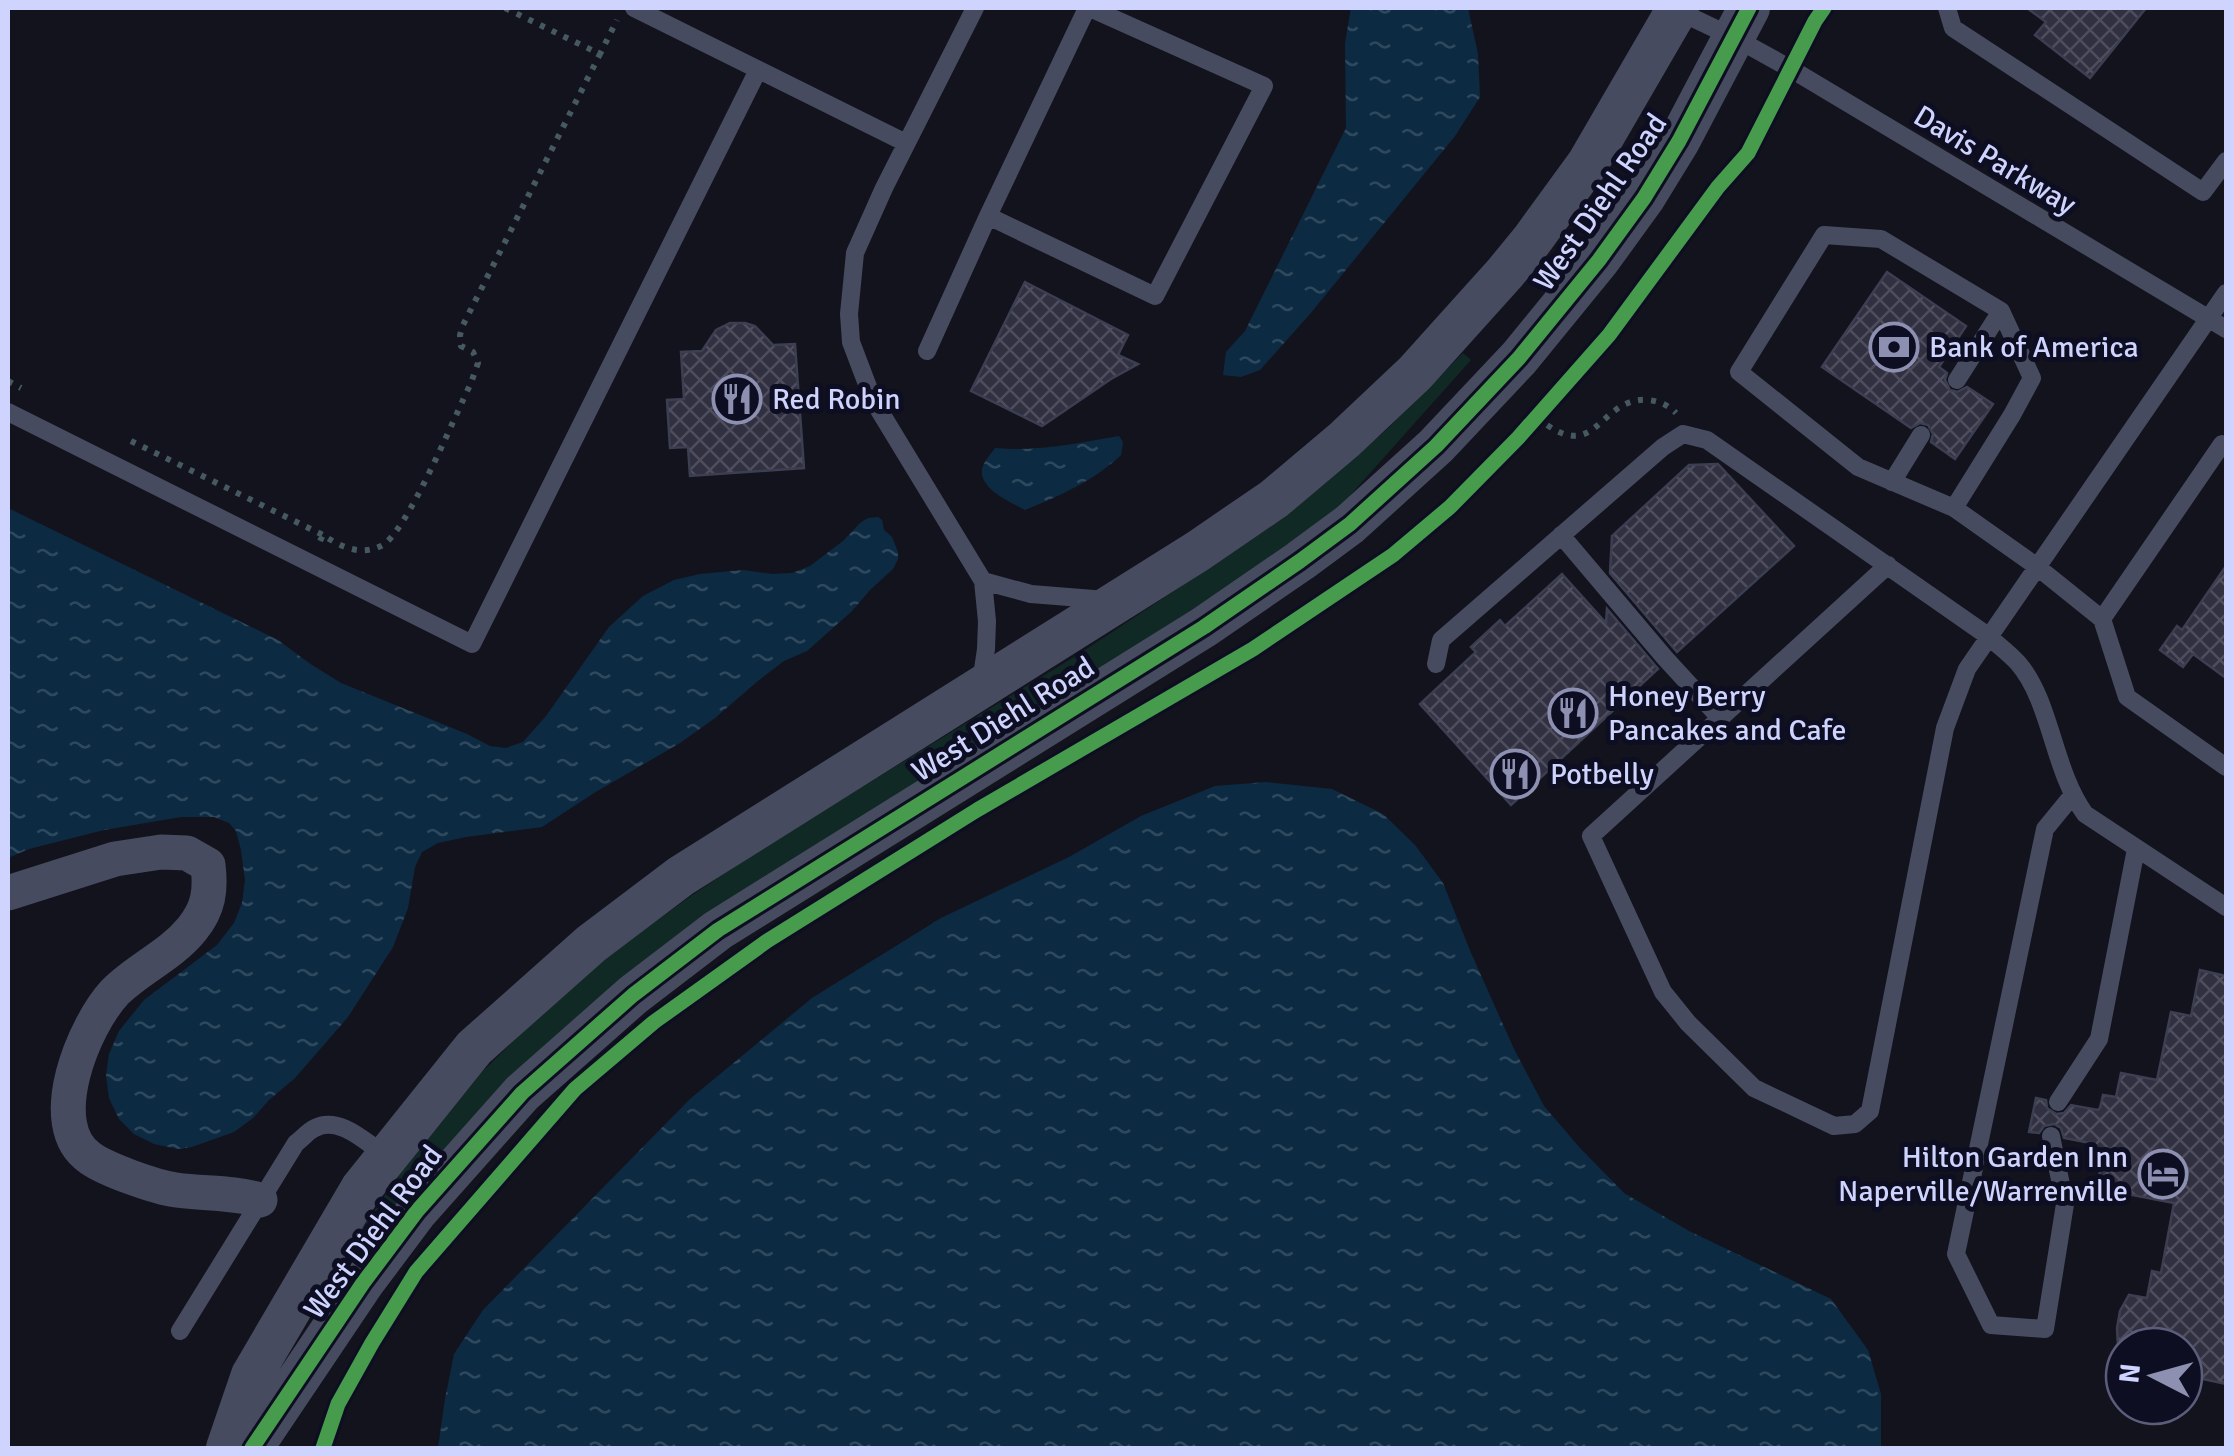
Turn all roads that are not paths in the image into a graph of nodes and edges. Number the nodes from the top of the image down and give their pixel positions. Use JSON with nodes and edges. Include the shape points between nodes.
{"nodes":[{"id":1,"x":634,"y":8,"type":"edge"},
{"id":2,"x":975,"y":8,"type":"edge"},
{"id":3,"x":1089,"y":8,"type":"edge"},
{"id":4,"x":1947,"y":8,"type":"edge"},
{"id":5,"x":1675,"y":9,"type":"edge"},
{"id":6,"x":1742,"y":23,"type":"edge"},
{"id":7,"x":758,"y":70,"type":"junction"},
{"id":8,"x":906,"y":142,"type":"junction"},
{"id":9,"x":2226,"y":161,"type":"edge"},
{"id":10,"x":988,"y":216,"type":"junction"},
{"id":11,"x":2226,"y":292,"type":"edge"},
{"id":12,"x":2002,"y":311,"type":"junction"},
{"id":13,"x":2210,"y":318,"type":"junction"},
{"id":14,"x":2226,"y":329,"type":"edge"},
{"id":15,"x":927,"y":351,"type":"dead end"},
{"id":16,"x":1957,"y":380,"type":"dead end"},
{"id":17,"x":8,"y":412,"type":"edge"},
{"id":18,"x":1921,"y":435,"type":"dead end"},
{"id":19,"x":2226,"y":446,"type":"edge"},
{"id":20,"x":1892,"y":482,"type":"junction"},
{"id":21,"x":1954,"y":508,"type":"junction"},
{"id":22,"x":1561,"y":535,"type":"junction"},
{"id":23,"x":1888,"y":565,"type":"junction"},
{"id":24,"x":2036,"y":566,"type":"junction"},
{"id":25,"x":983,"y":581,"type":"junction"},
{"id":26,"x":1122,"y":600,"type":"junction"},
{"id":27,"x":2102,"y":619,"type":"junction"},
{"id":28,"x":1988,"y":636,"type":"junction"},
{"id":29,"x":1436,"y":664,"type":"dead end"},
{"id":30,"x":980,"y":688,"type":"junction"},
{"id":31,"x":1720,"y":718,"type":"junction"},
{"id":32,"x":2226,"y":768,"type":"edge"},
{"id":33,"x":2072,"y":796,"type":"junction"},
{"id":34,"x":2136,"y":849,"type":"junction"},
{"id":35,"x":8,"y":892,"type":"edge"},
{"id":36,"x":2226,"y":908,"type":"edge"},
{"id":37,"x":2058,"y":1102,"type":"dead end"},
{"id":38,"x":2051,"y":1136,"type":"dead end"},
{"id":39,"x":386,"y":1157,"type":"junction"},
{"id":40,"x":260,"y":1200,"type":"junction"},
{"id":41,"x":180,"y":1331,"type":"dead end"},
{"id":42,"x":226,"y":1448,"type":"edge"},
{"id":43,"x":252,"y":1448,"type":"edge"}],
"edges":[{"from":1,"to":7,"type":"lane"},
{"from":2,"to":8,"type":"lane"},
{"from":3,"to":10,"type":"lane"},
{"from":3,"to":10,"type":"lane","via":[[1264,86],[1155,296]]},
{"from":4,"to":9,"type":"lane","via":[[1953,28],[2203,192]]},
{"from":5,"to":6,"type":"lane","name":"Davis Parkway"},
{"from":5,"to":26,"type":"street","name":"West Diehl Road","via":[[1565,198],[1416,373],[1274,499]]},
{"from":6,"to":13,"type":"lane","name":"Davis Parkway","via":[[1804,77]]},
{"from":6,"to":43,"type":"street","name":"West Diehl Road","via":[[1644,198],[1520,358],[1436,446],[1350,524],[1252,594],[718,930],[632,995],[522,1093],[417,1211]]},
{"from":7,"to":8,"type":"lane"},
{"from":7,"to":17,"type":"lane","via":[[472,644]]},
{"from":8,"to":25,"type":"lane","via":[[855,253],[851,342],[872,400]]},
{"from":10,"to":15,"type":"lane"},
{"from":11,"to":13,"type":"lane"},
{"from":12,"to":16,"type":"lane"},
{"from":12,"to":20,"type":"lane","via":[[1881,239],[1824,235],[1739,372],[1858,468]]},
{"from":12,"to":21,"type":"lane","via":[[2032,378]]},
{"from":13,"to":14,"type":"lane","name":"Davis Parkway"},
{"from":13,"to":24,"type":"lane"},
{"from":18,"to":20,"type":"lane"},
{"from":19,"to":27,"type":"lane"},
{"from":20,"to":21,"type":"lane"},
{"from":21,"to":24,"type":"lane"},
{"from":22,"to":23,"type":"lane","via":[[1683,434],[1707,440]]},
{"from":22,"to":29,"type":"lane","via":[[1442,640]]},
{"from":22,"to":31,"type":"lane"},
{"from":23,"to":28,"type":"lane"},
{"from":23,"to":31,"type":"lane"},
{"from":24,"to":27,"type":"lane"},
{"from":24,"to":28,"type":"lane"},
{"from":25,"to":26,"type":"lane","via":[[1047,596]]},
{"from":25,"to":30,"type":"lane","via":[[987,621]]},
{"from":26,"to":30,"type":"street","name":"West Diehl Road"},
{"from":27,"to":32,"type":"lane","via":[[2127,698]]},
{"from":28,"to":31,"type":"lane","via":[[1967,669],[1945,728],[1870,1111],[1855,1124],[1834,1126],[1754,1088],[1688,1023],[1663,992],[1590,836]]},
{"from":28,"to":33,"type":"lane","via":[[2020,664]]},
{"from":30,"to":39,"type":"street","name":"West Diehl Road","via":[[680,876],[591,944],[474,1048]]},
{"from":33,"to":34,"type":"lane","via":[[2085,814]]},
{"from":33,"to":38,"type":"lane","via":[[2045,829],[1956,1254],[1991,1324],[2045,1328],[2065,1204]]},
{"from":34,"to":36,"type":"lane"},
{"from":34,"to":37,"type":"lane","via":[[2098,1039]]},
{"from":35,"to":40,"type":"street","via":[[161,852],[187,852],[208,865],[211,892],[194,926],[115,992],[93,1023],[78,1056],[69,1120],[74,1141],[90,1158],[139,1180]]},
{"from":39,"to":40,"type":"lane","via":[[348,1130],[316,1127],[296,1144]]},
{"from":39,"to":42,"type":"street","name":"West Diehl Road","via":[[360,1188],[252,1375]]},
{"from":40,"to":41,"type":"lane"}]}
